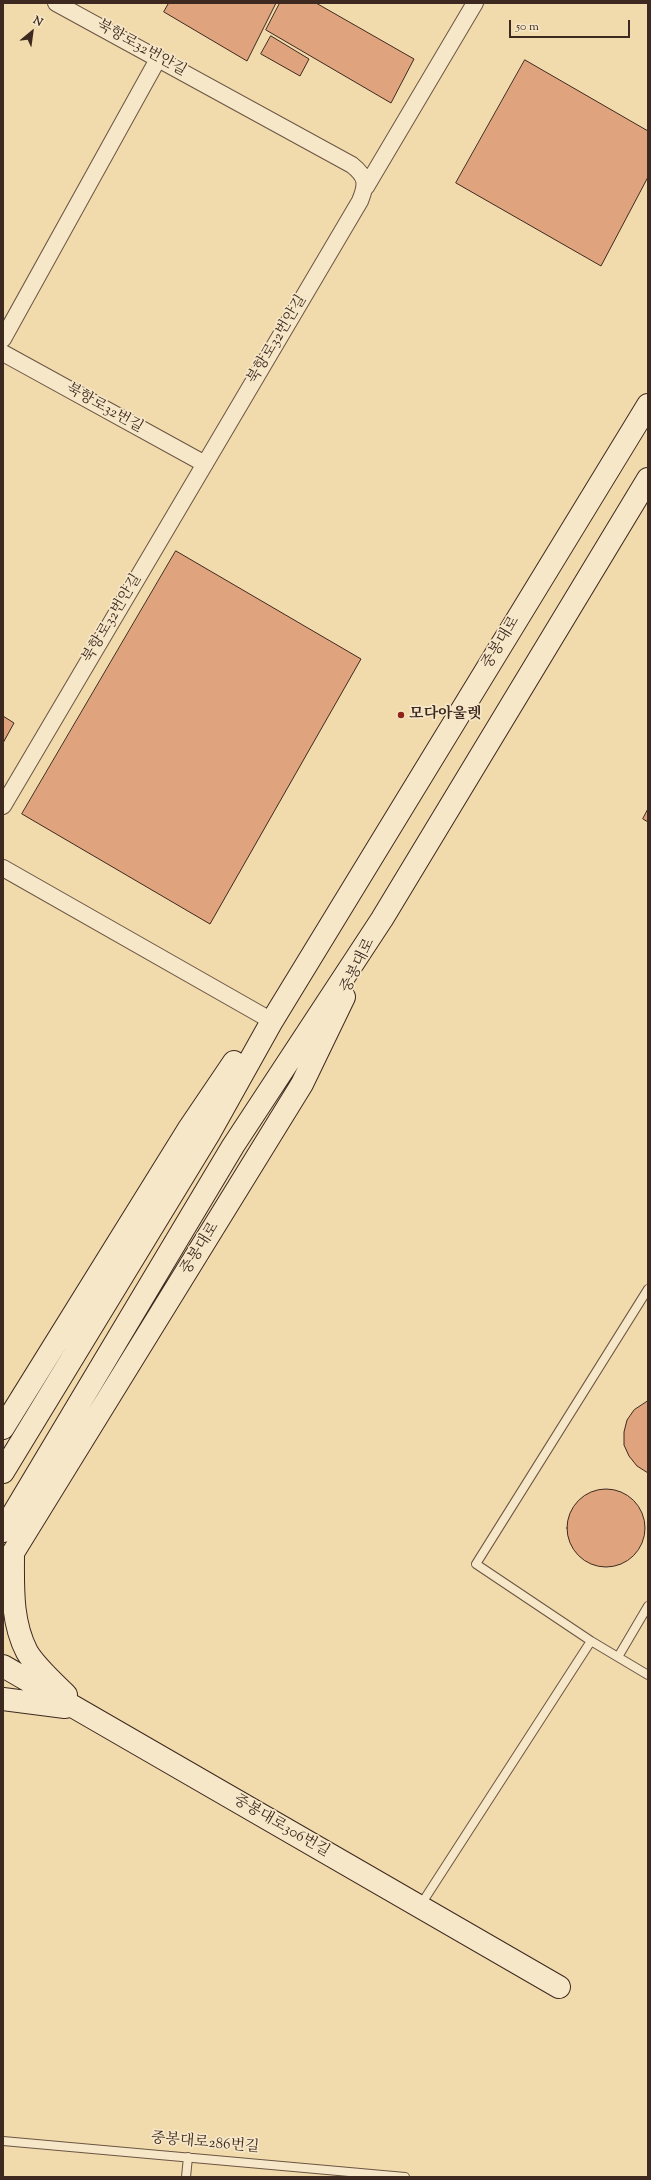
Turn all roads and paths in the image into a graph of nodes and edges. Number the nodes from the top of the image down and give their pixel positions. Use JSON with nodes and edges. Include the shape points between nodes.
{"nodes":[{"id":1,"x":56,"y":3,"type":"edge"},
{"id":2,"x":475,"y":3,"type":"edge"},
{"id":3,"x":158,"y":58,"type":"junction"},
{"id":4,"x":366,"y":187,"type":"junction"},
{"id":5,"x":3,"y":339,"type":"edge"},
{"id":6,"x":3,"y":353,"type":"edge"},
{"id":7,"x":648,"y":405,"type":"edge"},
{"id":8,"x":204,"y":464,"type":"junction"},
{"id":9,"x":648,"y":479,"type":"edge"},
{"id":10,"x":3,"y":806,"type":"edge"},
{"id":11,"x":3,"y":868,"type":"edge"},
{"id":12,"x":382,"y":919,"type":"junction"},
{"id":13,"x":268,"y":1019,"type":"junction"},
{"id":14,"x":648,"y":1289,"type":"edge"},
{"id":15,"x":3,"y":1428,"type":"edge"},
{"id":16,"x":3,"y":1472,"type":"edge"},
{"id":17,"x":3,"y":1531,"type":"edge"},
{"id":18,"x":8,"y":1561,"type":"edge"},
{"id":19,"x":648,"y":1606,"type":"edge"},
{"id":20,"x":591,"y":1641,"type":"junction"},
{"id":21,"x":618,"y":1657,"type":"junction"},
{"id":22,"x":3,"y":1666,"type":"edge"},
{"id":23,"x":648,"y":1675,"type":"edge"},
{"id":24,"x":3,"y":1699,"type":"edge"},
{"id":25,"x":79,"y":1710,"type":"junction"},
{"id":26,"x":420,"y":1906,"type":"junction"},
{"id":27,"x":559,"y":1987,"type":"dead end"},
{"id":28,"x":3,"y":2141,"type":"edge"},
{"id":29,"x":188,"y":2157,"type":"junction"},
{"id":30,"x":186,"y":2177,"type":"edge"},
{"id":31,"x":405,"y":2177,"type":"edge"}],
"edges":[{"from":1,"to":3,"type":"street","name":"북항로32번안길"},
{"from":2,"to":4,"type":"street"},
{"from":3,"to":4,"type":"street","name":"북항로32번안길","via":[[352,165],[361,172]]},
{"from":3,"to":5,"type":"street"},
{"from":4,"to":8,"type":"street","name":"북항로32번안길"},
{"from":6,"to":8,"type":"street","name":"북항로32번길"},
{"from":7,"to":13,"type":"main road","name":"중봉대로","via":[[356,882]]},
{"from":8,"to":10,"type":"street","name":"북항로32번안길"},
{"from":9,"to":12,"type":"main road","name":"중봉대로"},
{"from":11,"to":13,"type":"street"},
{"from":12,"to":17,"type":"main road","name":"중봉대로","via":[[233,1146]]},
{"from":12,"to":18,"type":"main road","name":"중봉대로","via":[[302,1084]]},
{"from":13,"to":15,"type":"main road","name":"중봉대로","via":[[188,1130]]},
{"from":13,"to":16,"type":"main road","name":"중봉대로","via":[[210,1132]]},
{"from":14,"to":20,"type":"lane","via":[[476,1564]]},
{"from":18,"to":25,"type":"main road","via":[[16,1626],[28,1653]]},
{"from":19,"to":21,"type":"lane"},
{"from":20,"to":21,"type":"lane"},
{"from":20,"to":26,"type":"lane"},
{"from":21,"to":23,"type":"lane"},
{"from":22,"to":25,"type":"main road","name":"중봉대로306번길"},
{"from":24,"to":25,"type":"main road"},
{"from":25,"to":26,"type":"main road","name":"중봉대로306번길"},
{"from":26,"to":27,"type":"main road","name":"중봉대로306번길"},
{"from":28,"to":29,"type":"lane","name":"중봉대로286번길"},
{"from":29,"to":30,"type":"lane"},
{"from":29,"to":31,"type":"lane","name":"중봉대로286번길"}]}
